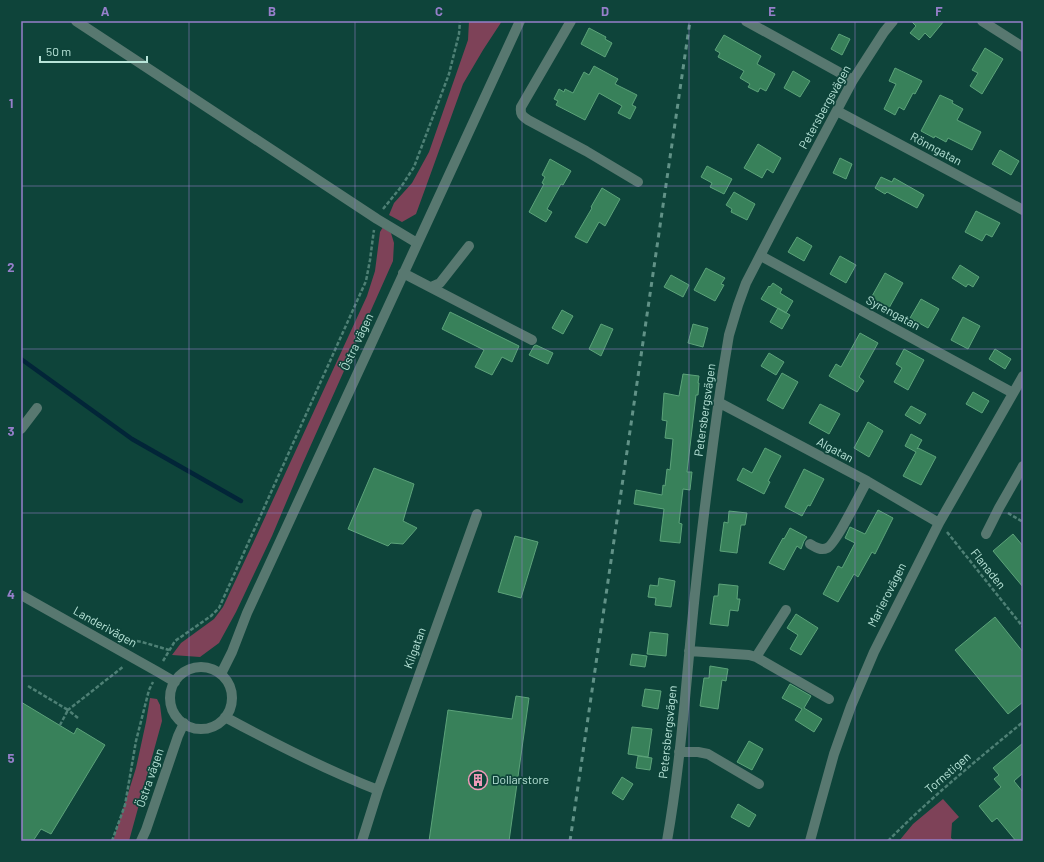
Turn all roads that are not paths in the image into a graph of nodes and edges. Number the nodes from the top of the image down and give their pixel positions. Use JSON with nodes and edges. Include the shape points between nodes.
{"nodes":[{"id":1,"x":76,"y":21,"type":"edge"},
{"id":2,"x":520,"y":21,"type":"edge"},
{"id":3,"x":571,"y":21,"type":"edge"},
{"id":4,"x":892,"y":21,"type":"edge"},
{"id":5,"x":982,"y":21,"type":"edge"},
{"id":6,"x":752,"y":22,"type":"edge"},
{"id":7,"x":1023,"y":47,"type":"edge"},
{"id":8,"x":853,"y":80,"type":"junction"},
{"id":9,"x":837,"y":111,"type":"junction"},
{"id":10,"x":638,"y":182,"type":"dead end"},
{"id":11,"x":1023,"y":210,"type":"edge"},
{"id":12,"x":417,"y":243,"type":"junction"},
{"id":13,"x":469,"y":246,"type":"dead end"},
{"id":14,"x":761,"y":256,"type":"junction"},
{"id":15,"x":403,"y":273,"type":"junction"},
{"id":16,"x":432,"y":287,"type":"junction"},
{"id":17,"x":532,"y":340,"type":"dead end"},
{"id":18,"x":1023,"y":376,"type":"edge"},
{"id":19,"x":1013,"y":393,"type":"junction"},
{"id":20,"x":718,"y":402,"type":"junction"},
{"id":21,"x":37,"y":408,"type":"dead end"},
{"id":22,"x":21,"y":430,"type":"edge"},
{"id":23,"x":1023,"y":466,"type":"edge"},
{"id":24,"x":867,"y":481,"type":"junction"},
{"id":25,"x":477,"y":514,"type":"dead end"},
{"id":26,"x":939,"y":523,"type":"junction"},
{"id":27,"x":986,"y":534,"type":"dead end"},
{"id":28,"x":810,"y":544,"type":"dead end"},
{"id":29,"x":21,"y":595,"type":"edge"},
{"id":30,"x":786,"y":610,"type":"dead end"},
{"id":31,"x":689,"y":651,"type":"junction"},
{"id":32,"x":756,"y":657,"type":"junction"},
{"id":33,"x":221,"y":674,"type":"junction"},
{"id":34,"x":175,"y":682,"type":"junction"},
{"id":35,"x":829,"y":699,"type":"dead end"},
{"id":36,"x":225,"y":717,"type":"junction"},
{"id":37,"x":184,"y":723,"type":"junction"},
{"id":38,"x":680,"y":752,"type":"junction"},
{"id":39,"x":759,"y":784,"type":"dead end"},
{"id":40,"x":378,"y":790,"type":"junction"},
{"id":41,"x":141,"y":841,"type":"edge"},
{"id":42,"x":362,"y":841,"type":"edge"},
{"id":43,"x":667,"y":841,"type":"edge"},
{"id":44,"x":810,"y":841,"type":"edge"}],
"edges":[{"from":1,"to":12,"type":"street"},
{"from":2,"to":12,"type":"street","name":"Östra vägen"},
{"from":3,"to":10,"type":"street","via":[[520,112],[528,120]]},
{"from":4,"to":8,"type":"street","name":"Petersbergsvägen"},
{"from":5,"to":7,"type":"street"},
{"from":6,"to":8,"type":"street"},
{"from":8,"to":9,"type":"street","name":"Petersbergsvägen"},
{"from":9,"to":11,"type":"street","name":"Rönngatan"},
{"from":9,"to":14,"type":"street","name":"Petersbergsvägen"},
{"from":12,"to":15,"type":"street","name":"Östra vägen"},
{"from":13,"to":16,"type":"street","via":[[440,283]]},
{"from":14,"to":19,"type":"street","name":"Syrengatan"},
{"from":14,"to":20,"type":"street","name":"Petersbergsvägen","via":[[746,283],[738,305],[722,371]]},
{"from":15,"to":16,"type":"street"},
{"from":15,"to":33,"type":"street","name":"Östra vägen"},
{"from":16,"to":17,"type":"street"},
{"from":18,"to":19,"type":"street","name":"Marierovägen"},
{"from":19,"to":26,"type":"street","name":"Marierovägen"},
{"from":20,"to":24,"type":"street","name":"Algatan"},
{"from":20,"to":31,"type":"street","name":"Petersbergsvägen"},
{"from":21,"to":22,"type":"street"},
{"from":23,"to":27,"type":"street"},
{"from":24,"to":26,"type":"street","name":"Algatan"},
{"from":24,"to":28,"type":"street","via":[[831,546],[822,550]]},
{"from":25,"to":40,"type":"street","name":"Kilgatan"},
{"from":26,"to":44,"type":"street","name":"Marierovägen","via":[[882,634],[851,706],[834,754]]},
{"from":29,"to":34,"type":"street","name":"Landerivägen"},
{"from":30,"to":32,"type":"street"},
{"from":31,"to":32,"type":"street"},
{"from":31,"to":38,"type":"street","name":"Petersbergsvägen"},
{"from":32,"to":35,"type":"street"},
{"from":33,"to":34,"type":"street","via":[[212,669],[198,667],[185,672]]},
{"from":33,"to":36,"type":"street","via":[[228,683],[232,695],[231,707]]},
{"from":34,"to":37,"type":"street","via":[[171,692],[172,707]]},
{"from":36,"to":37,"type":"street","via":[[217,724],[206,728],[194,728]]},
{"from":36,"to":40,"type":"street","via":[[311,761]]},
{"from":37,"to":41,"type":"street","name":"Östra vägen"},
{"from":38,"to":39,"type":"street","via":[[708,754]]},
{"from":38,"to":43,"type":"street","name":"Petersbergsvägen"},
{"from":40,"to":42,"type":"street","name":"Kilgatan"}]}
